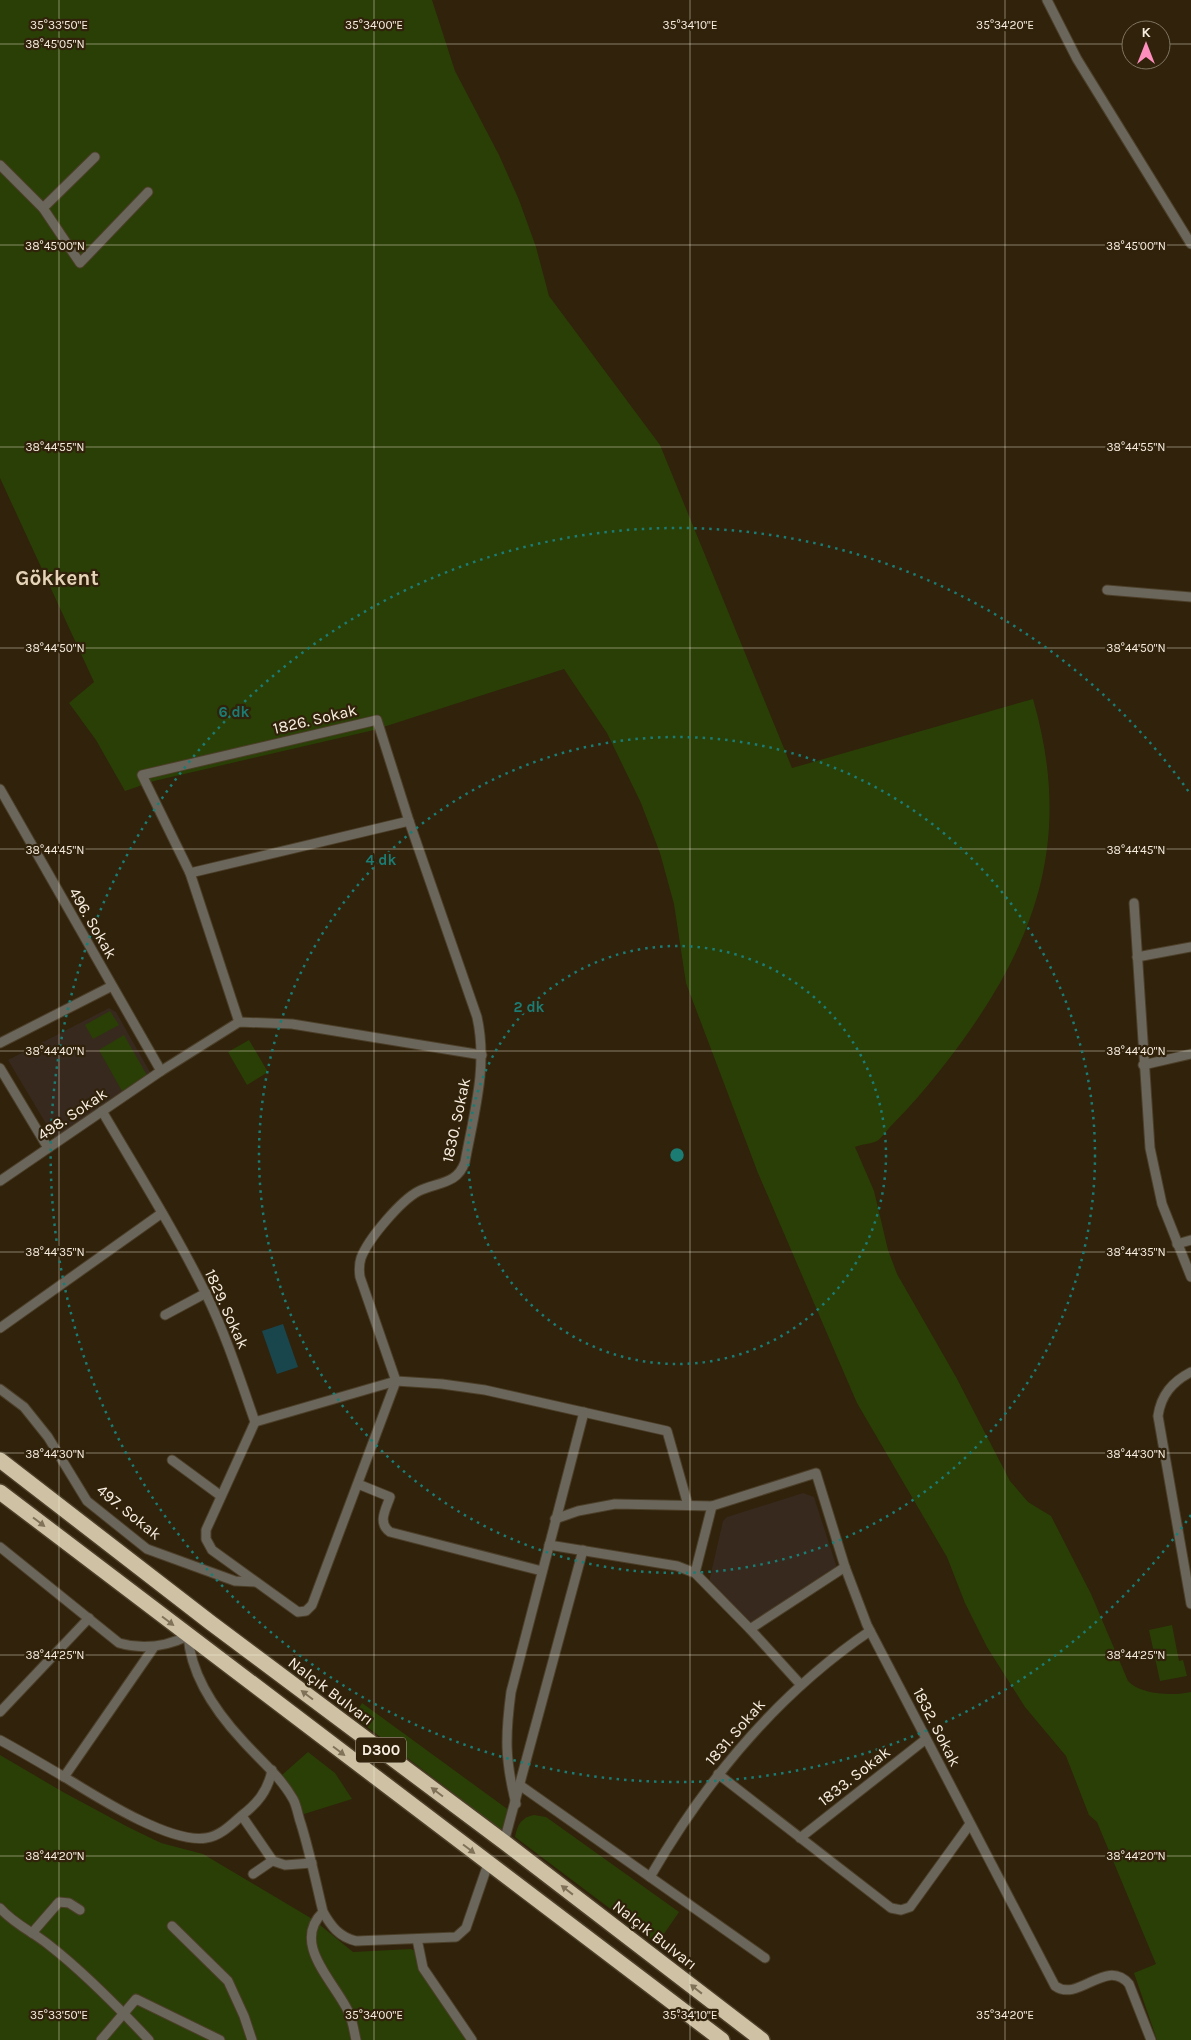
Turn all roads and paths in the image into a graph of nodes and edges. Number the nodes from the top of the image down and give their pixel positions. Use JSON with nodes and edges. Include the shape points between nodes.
{"nodes":[{"id":1,"x":1047,"y":0,"type":"edge"},
{"id":2,"x":95,"y":157,"type":"dead end"},
{"id":3,"x":0,"y":165,"type":"edge"},
{"id":4,"x":148,"y":192,"type":"dead end"},
{"id":5,"x":43,"y":208,"type":"junction"},
{"id":6,"x":1191,"y":244,"type":"edge"},
{"id":7,"x":1107,"y":590,"type":"dead end"},
{"id":8,"x":1191,"y":597,"type":"edge"},
{"id":9,"x":378,"y":720,"type":"joint"},
{"id":10,"x":0,"y":789,"type":"edge"},
{"id":11,"x":409,"y":821,"type":"junction"},
{"id":12,"x":190,"y":873,"type":"junction"},
{"id":13,"x":1134,"y":903,"type":"dead end"},
{"id":14,"x":1191,"y":947,"type":"edge"},
{"id":15,"x":1137,"y":957,"type":"junction"},
{"id":16,"x":112,"y":986,"type":"junction"},
{"id":17,"x":239,"y":1022,"type":"junction"},
{"id":18,"x":0,"y":1043,"type":"edge"},
{"id":19,"x":482,"y":1054,"type":"junction"},
{"id":20,"x":1191,"y":1054,"type":"edge"},
{"id":21,"x":1143,"y":1064,"type":"junction"},
{"id":22,"x":0,"y":1068,"type":"edge"},
{"id":23,"x":161,"y":1071,"type":"junction"},
{"id":24,"x":102,"y":1111,"type":"junction"},
{"id":25,"x":48,"y":1148,"type":"junction"},
{"id":26,"x":0,"y":1181,"type":"edge"},
{"id":27,"x":162,"y":1213,"type":"junction"},
{"id":28,"x":1191,"y":1240,"type":"edge"},
{"id":29,"x":1177,"y":1244,"type":"junction"},
{"id":30,"x":1191,"y":1278,"type":"edge"},
{"id":31,"x":206,"y":1293,"type":"junction"},
{"id":32,"x":165,"y":1315,"type":"dead end"},
{"id":33,"x":0,"y":1328,"type":"edge"},
{"id":34,"x":1191,"y":1372,"type":"edge"},
{"id":35,"x":396,"y":1381,"type":"junction"},
{"id":36,"x":0,"y":1389,"type":"edge"},
{"id":37,"x":584,"y":1412,"type":"junction"},
{"id":38,"x":255,"y":1422,"type":"junction"},
{"id":39,"x":0,"y":1460,"type":"edge"},
{"id":40,"x":172,"y":1460,"type":"dead end"},
{"id":41,"x":358,"y":1484,"type":"junction"},
{"id":42,"x":0,"y":1492,"type":"edge"},
{"id":43,"x":221,"y":1496,"type":"junction"},
{"id":44,"x":688,"y":1505,"type":"junction"},
{"id":45,"x":712,"y":1506,"type":"junction"},
{"id":46,"x":556,"y":1519,"type":"junction"},
{"id":47,"x":549,"y":1545,"type":"junction"},
{"id":48,"x":583,"y":1550,"type":"junction"},
{"id":49,"x":2,"y":1551,"type":"edge"},
{"id":50,"x":845,"y":1567,"type":"junction"},
{"id":51,"x":542,"y":1570,"type":"junction"},
{"id":52,"x":695,"y":1573,"type":"junction"},
{"id":53,"x":256,"y":1582,"type":"junction"},
{"id":54,"x":1191,"y":1604,"type":"edge"},
{"id":55,"x":89,"y":1618,"type":"junction"},
{"id":56,"x":750,"y":1629,"type":"junction"},
{"id":57,"x":870,"y":1632,"type":"junction"},
{"id":58,"x":188,"y":1636,"type":"junction"},
{"id":59,"x":154,"y":1647,"type":"junction"},
{"id":60,"x":801,"y":1685,"type":"junction"},
{"id":61,"x":0,"y":1712,"type":"edge"},
{"id":62,"x":926,"y":1738,"type":"junction"},
{"id":63,"x":0,"y":1740,"type":"edge"},
{"id":64,"x":272,"y":1770,"type":"junction"},
{"id":65,"x":718,"y":1774,"type":"junction"},
{"id":66,"x":64,"y":1776,"type":"junction"},
{"id":67,"x":521,"y":1786,"type":"junction"},
{"id":68,"x":516,"y":1804,"type":"junction"},
{"id":69,"x":242,"y":1816,"type":"junction"},
{"id":70,"x":970,"y":1824,"type":"junction"},
{"id":71,"x":800,"y":1838,"type":"junction"},
{"id":72,"x":504,"y":1842,"type":"junction"},
{"id":73,"x":272,"y":1861,"type":"junction"},
{"id":74,"x":312,"y":1863,"type":"junction"},
{"id":75,"x":488,"y":1864,"type":"junction"},
{"id":76,"x":253,"y":1874,"type":"dead end"},
{"id":77,"x":650,"y":1877,"type":"junction"},
{"id":78,"x":0,"y":1908,"type":"edge"},
{"id":79,"x":80,"y":1910,"type":"dead end"},
{"id":80,"x":323,"y":1912,"type":"junction"},
{"id":81,"x":172,"y":1926,"type":"dead end"},
{"id":82,"x":32,"y":1933,"type":"junction"},
{"id":83,"x":417,"y":1939,"type":"junction"},
{"id":84,"x":765,"y":1958,"type":"dead end"},
{"id":85,"x":124,"y":2012,"type":"junction"},
{"id":86,"x":101,"y":2040,"type":"edge"},
{"id":87,"x":149,"y":2040,"type":"edge"},
{"id":88,"x":220,"y":2040,"type":"edge"},
{"id":89,"x":252,"y":2040,"type":"edge"},
{"id":90,"x":356,"y":2040,"type":"edge"},
{"id":91,"x":472,"y":2040,"type":"edge"},
{"id":92,"x":722,"y":2040,"type":"edge"},
{"id":93,"x":762,"y":2040,"type":"edge"},
{"id":94,"x":1151,"y":2040,"type":"edge"}],
"edges":[{"from":1,"to":6,"type":"street","via":[[1077,59]]},
{"from":2,"to":5,"type":"street"},
{"from":3,"to":5,"type":"street"},
{"from":4,"to":5,"type":"street","via":[[80,262]]},
{"from":7,"to":8,"type":"street"},
{"from":9,"to":11,"type":"street","name":"1830. Sokak"},
{"from":9,"to":12,"type":"street","name":"1826. Sokak","via":[[142,775]]},
{"from":10,"to":16,"type":"street","name":"496. Sokak"},
{"from":11,"to":12,"type":"street"},
{"from":11,"to":19,"type":"street","name":"1830. Sokak","via":[[477,1017]]},
{"from":12,"to":17,"type":"street"},
{"from":13,"to":15,"type":"street"},
{"from":14,"to":15,"type":"street"},
{"from":15,"to":21,"type":"street"},
{"from":16,"to":18,"type":"street"},
{"from":16,"to":23,"type":"street","name":"496. Sokak"},
{"from":17,"to":19,"type":"street","via":[[292,1024]]},
{"from":17,"to":23,"type":"street","name":"498. Sokak"},
{"from":19,"to":35,"type":"street","name":"1830. Sokak","via":[[480,1086],[461,1171],[448,1182],[419,1191],[404,1200],[360,1260],[360,1277]]},
{"from":20,"to":21,"type":"street"},
{"from":21,"to":29,"type":"street","via":[[1153,1167]]},
{"from":22,"to":25,"type":"street"},
{"from":23,"to":24,"type":"street","name":"498. Sokak"},
{"from":24,"to":25,"type":"street","name":"498. Sokak"},
{"from":24,"to":27,"type":"street","name":"1829. Sokak"},
{"from":25,"to":26,"type":"street","name":"498. Sokak"},
{"from":27,"to":31,"type":"street","name":"1829. Sokak"},
{"from":27,"to":33,"type":"street"},
{"from":28,"to":29,"type":"street"},
{"from":29,"to":30,"type":"street"},
{"from":31,"to":32,"type":"street"},
{"from":31,"to":38,"type":"street","name":"1829. Sokak"},
{"from":34,"to":54,"type":"street","via":[[1168,1389],[1158,1416]]},
{"from":35,"to":37,"type":"street","via":[[486,1390]]},
{"from":35,"to":38,"type":"street"},
{"from":35,"to":41,"type":"street"},
{"from":36,"to":53,"type":"street","name":"497. Sokak","via":[[24,1407],[48,1437],[87,1501],[147,1549],[235,1581]]},
{"from":37,"to":44,"type":"street","via":[[667,1431]]},
{"from":37,"to":46,"type":"street"},
{"from":38,"to":43,"type":"street"},
{"from":72,"to":39,"type":"highway","name":"Nalçık Bulvarı","number":"D300","one_way":true,"via":[[211,1624]]},
{"from":40,"to":43,"type":"street"},
{"from":41,"to":51,"type":"street","via":[[390,1497],[383,1521],[390,1532]]},
{"from":41,"to":53,"type":"street","via":[[308,1609],[298,1612]]},
{"from":42,"to":58,"type":"highway","number":"D300","one_way":true},
{"from":43,"to":53,"type":"street","via":[[206,1530],[206,1539],[212,1550]]},
{"from":44,"to":45,"type":"street"},
{"from":44,"to":46,"type":"street","via":[[615,1504],[584,1509]]},
{"from":45,"to":50,"type":"street","name":"1832. Sokak","via":[[816,1473]]},
{"from":45,"to":52,"type":"street"},
{"from":46,"to":47,"type":"street"},
{"from":47,"to":48,"type":"street"},
{"from":47,"to":51,"type":"street"},
{"from":48,"to":52,"type":"street","via":[[677,1566]]},
{"from":48,"to":67,"type":"street"},
{"from":49,"to":55,"type":"street"},
{"from":50,"to":56,"type":"street"},
{"from":50,"to":57,"type":"street","name":"1832. Sokak"},
{"from":51,"to":68,"type":"street","via":[[506,1729],[507,1760]]},
{"from":52,"to":56,"type":"street"},
{"from":55,"to":59,"type":"street","via":[[119,1643]]},
{"from":55,"to":61,"type":"street"},
{"from":56,"to":60,"type":"street"},
{"from":57,"to":60,"type":"street","name":"1831. Sokak"},
{"from":57,"to":62,"type":"street","name":"1832. Sokak"},
{"from":58,"to":59,"type":"street"},
{"from":58,"to":64,"type":"street","via":[[196,1672],[213,1703],[232,1729]]},
{"from":58,"to":75,"type":"highway","number":"D300","one_way":true},
{"from":59,"to":66,"type":"street"},
{"from":60,"to":65,"type":"street","name":"1831. Sokak","via":[[757,1728]]},
{"from":62,"to":70,"type":"street","name":"1832. Sokak"},
{"from":62,"to":71,"type":"street","name":"1833. Sokak"},
{"from":63,"to":66,"type":"street"},
{"from":64,"to":69,"type":"street","via":[[260,1799]]},
{"from":64,"to":74,"type":"street","via":[[294,1800]]},
{"from":65,"to":71,"type":"street"},
{"from":65,"to":77,"type":"street","name":"1831. Sokak"},
{"from":66,"to":69,"type":"street","via":[[126,1814],[183,1837],[200,1839],[218,1835]]},
{"from":67,"to":68,"type":"street"},
{"from":67,"to":77,"type":"street"},
{"from":68,"to":72,"type":"street"},
{"from":69,"to":73,"type":"street"},
{"from":70,"to":71,"type":"street","via":[[910,1907],[901,1910],[891,1908]]},
{"from":70,"to":94,"type":"street","name":"1832. Sokak","via":[[1055,1986],[1071,1990],[1105,1975],[1122,1977],[1129,1984]]},
{"from":93,"to":72,"type":"highway","name":"Nalçık Bulvarı","number":"D300","one_way":true},
{"from":73,"to":74,"type":"street","via":[[285,1865]]},
{"from":73,"to":76,"type":"street"},
{"from":74,"to":80,"type":"street"},
{"from":75,"to":83,"type":"street","via":[[464,1932],[451,1938]]},
{"from":75,"to":92,"type":"highway","number":"D300"},
{"from":77,"to":84,"type":"street"},
{"from":78,"to":82,"type":"street"},
{"from":79,"to":82,"type":"street","via":[[59,1902]]},
{"from":80,"to":83,"type":"street","via":[[336,1931],[350,1940]]},
{"from":80,"to":90,"type":"street","via":[[313,1926],[311,1942],[322,1968],[349,2013]]},
{"from":81,"to":89,"type":"street","via":[[228,1981]]},
{"from":82,"to":85,"type":"street"},
{"from":83,"to":91,"type":"street","via":[[423,1968]]},
{"from":85,"to":86,"type":"street"},
{"from":85,"to":87,"type":"street"},
{"from":85,"to":88,"type":"street","via":[[136,1999]]}]}
